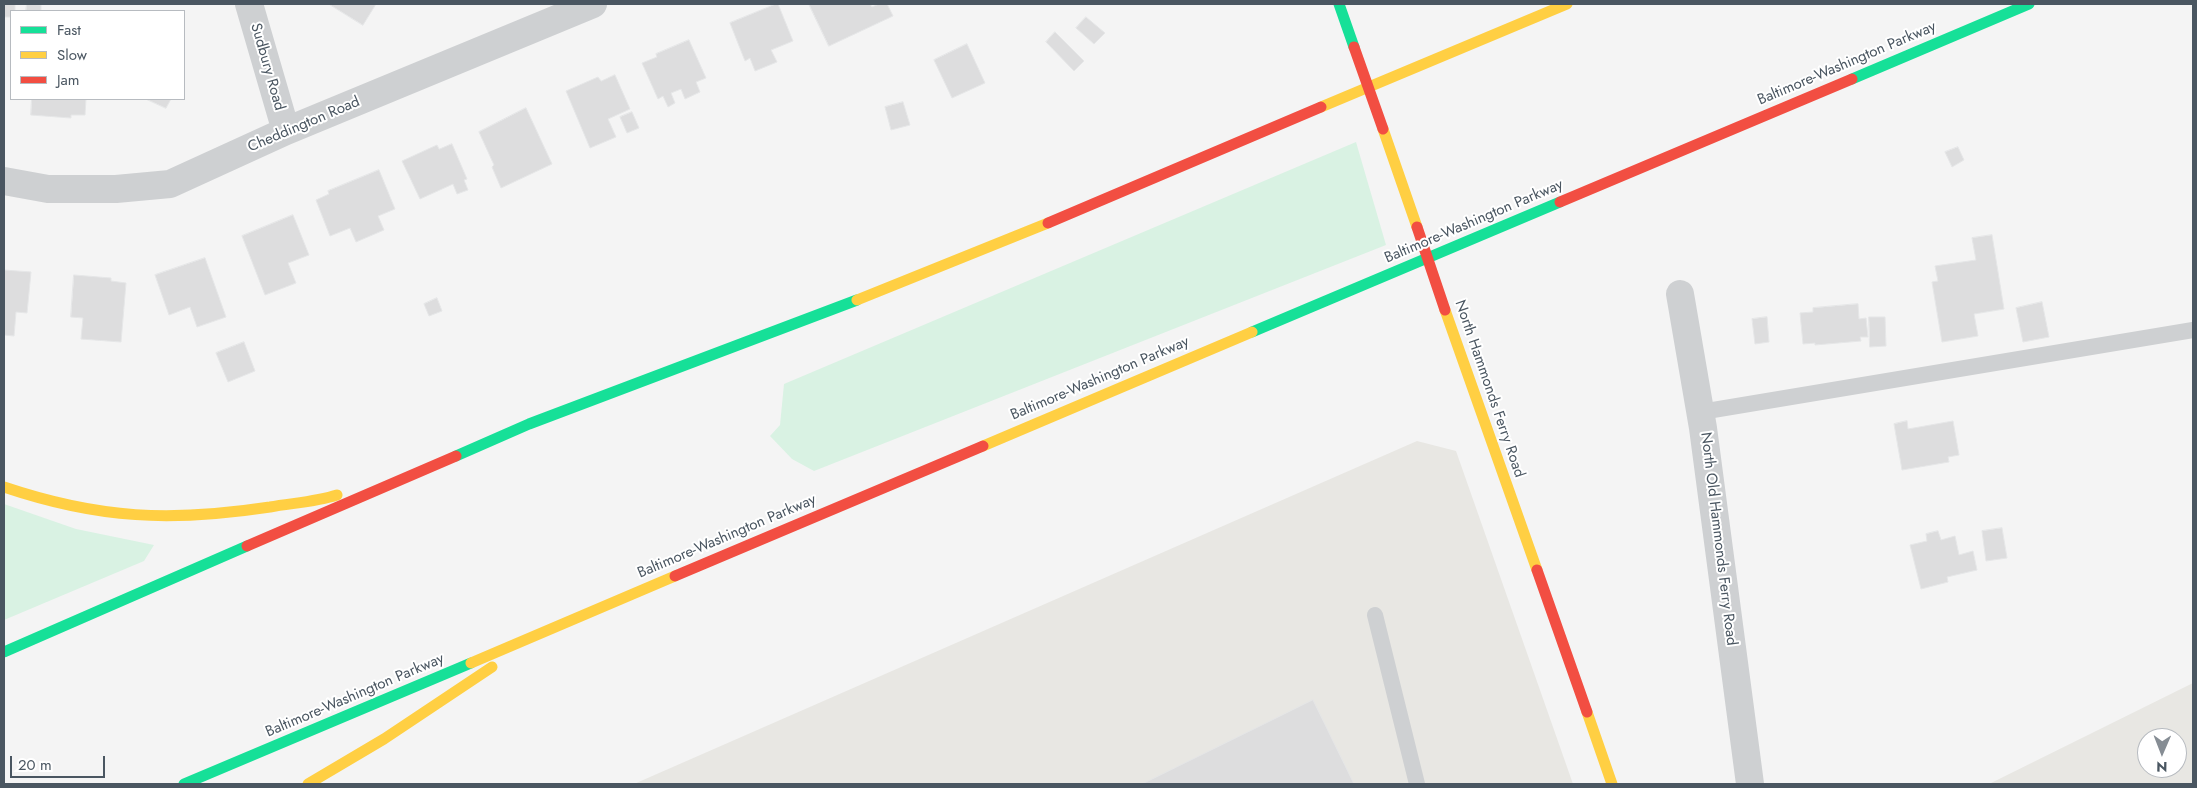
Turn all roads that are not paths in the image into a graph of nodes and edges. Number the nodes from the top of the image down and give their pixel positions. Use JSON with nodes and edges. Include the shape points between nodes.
{"nodes":[{"id":1,"x":249,"y":4,"type":"edge"},
{"id":2,"x":594,"y":4,"type":"edge"},
{"id":3,"x":1339,"y":4,"type":"edge"},
{"id":4,"x":1567,"y":4,"type":"edge"},
{"id":5,"x":2029,"y":4,"type":"edge"},
{"id":6,"x":286,"y":131,"type":"junction"},
{"id":7,"x":4,"y":181,"type":"edge"},
{"id":8,"x":1680,"y":294,"type":"dead end"},
{"id":9,"x":2193,"y":330,"type":"edge"},
{"id":10,"x":1701,"y":412,"type":"junction"},
{"id":11,"x":529,"y":424,"type":"junction"},
{"id":12,"x":4,"y":487,"type":"edge"},
{"id":13,"x":1375,"y":615,"type":"dead end"},
{"id":14,"x":551,"y":628,"type":"junction"},
{"id":15,"x":4,"y":652,"type":"edge"},
{"id":16,"x":184,"y":784,"type":"edge"},
{"id":17,"x":308,"y":784,"type":"edge"},
{"id":18,"x":1417,"y":784,"type":"edge"},
{"id":19,"x":1612,"y":784,"type":"edge"},
{"id":20,"x":1750,"y":784,"type":"edge"}],
"edges":[{"from":1,"to":6,"type":"street","name":"Sudbury Road"},
{"from":2,"to":6,"type":"street","name":"Cheddington Road"},
{"from":3,"to":19,"type":"main road","name":"North Hammonds Ferry Road","bridge":true},
{"from":4,"to":11,"type":"main road","via":[[911,280]]},
{"from":5,"to":14,"type":"main road","name":"Baltimore-Washington Parkway"},
{"from":6,"to":7,"type":"street","name":"Cheddington Road","via":[[170,184],[116,189],[48,189]]},
{"from":8,"to":10,"type":"street","name":"North Old Hammonds Ferry Road"},
{"from":9,"to":10,"type":"lane"},
{"from":10,"to":20,"type":"street","name":"North Old Hammonds Ferry Road"},
{"from":11,"to":12,"type":"main road","via":[[328,498],[218,514],[153,517],[90,511],[41,500]]},
{"from":11,"to":15,"type":"main road"},
{"from":13,"to":18,"type":"lane"},
{"from":14,"to":16,"type":"main road","name":"Baltimore-Washington Parkway"},
{"from":14,"to":17,"type":"main road","via":[[384,739]]}]}
